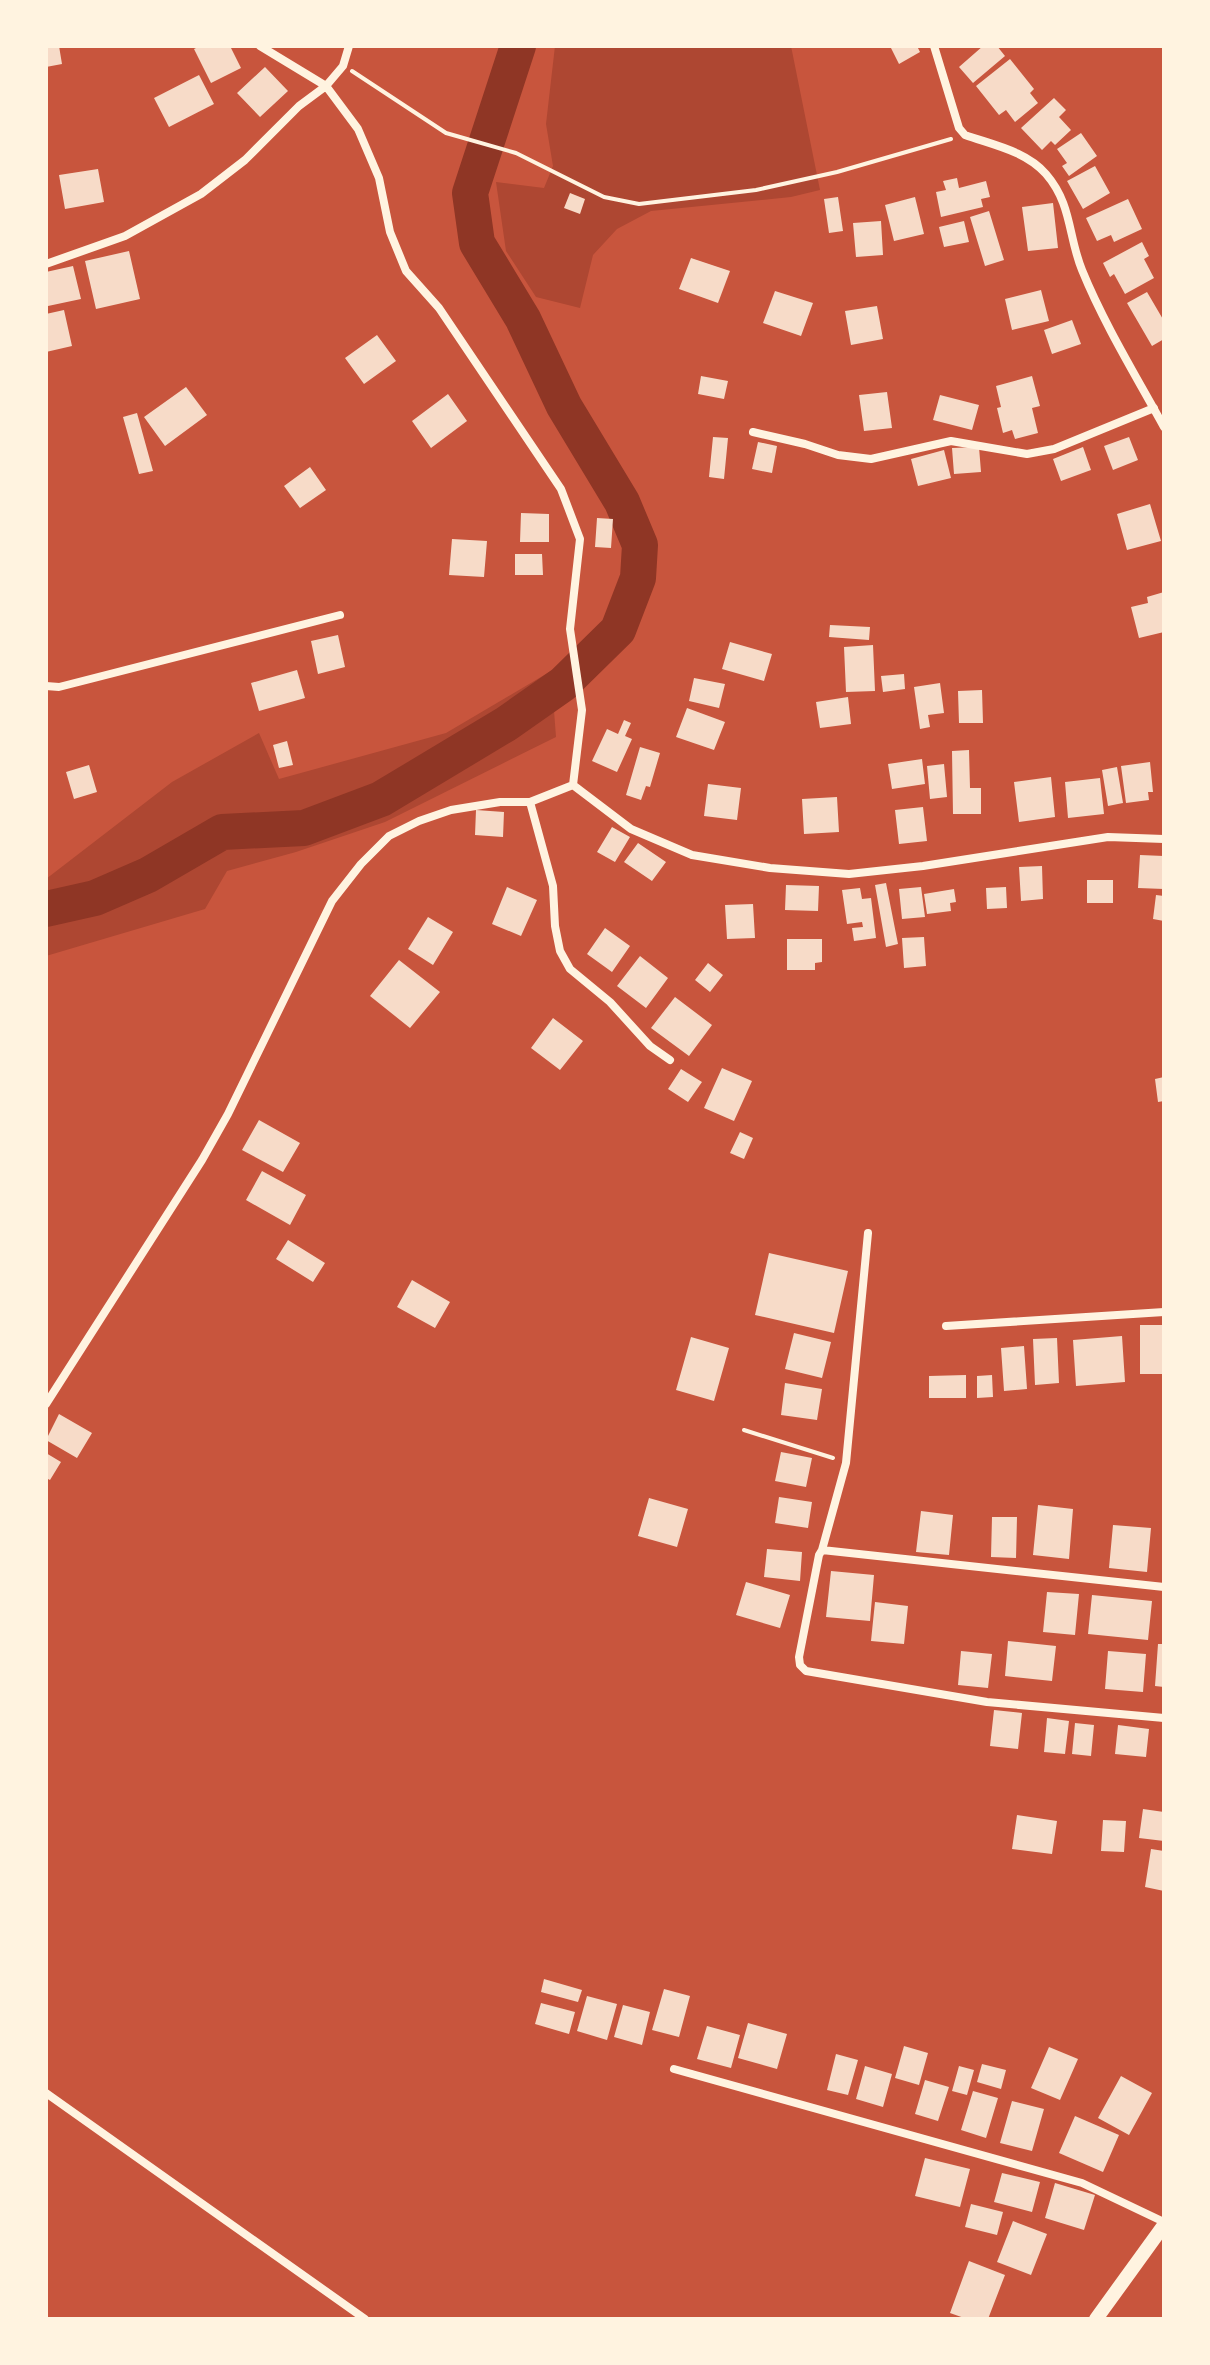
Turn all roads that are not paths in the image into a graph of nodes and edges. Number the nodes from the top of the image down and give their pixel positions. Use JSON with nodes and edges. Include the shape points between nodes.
{"nodes":[{"id":1,"x":260,"y":46,"type":"edge"},
{"id":2,"x":349,"y":46,"type":"edge"},
{"id":3,"x":934,"y":46,"type":"edge"},
{"id":4,"x":326,"y":86,"type":"junction"},
{"id":5,"x":46,"y":264,"type":"edge"},
{"id":6,"x":1154,"y":408,"type":"junction"},
{"id":7,"x":1164,"y":427,"type":"edge"},
{"id":8,"x":753,"y":432,"type":"dead end"},
{"id":9,"x":340,"y":615,"type":"dead end"},
{"id":10,"x":46,"y":686,"type":"edge"},
{"id":11,"x":573,"y":785,"type":"junction"},
{"id":12,"x":530,"y":802,"type":"junction"},
{"id":13,"x":1164,"y":839,"type":"edge"},
{"id":14,"x":670,"y":1060,"type":"dead end"},
{"id":15,"x":868,"y":1233,"type":"dead end"},
{"id":16,"x":1164,"y":1312,"type":"edge"},
{"id":17,"x":946,"y":1326,"type":"dead end"},
{"id":18,"x":46,"y":1404,"type":"edge"},
{"id":19,"x":822,"y":1550,"type":"junction"},
{"id":20,"x":1164,"y":1587,"type":"edge"},
{"id":21,"x":1164,"y":1718,"type":"edge"},
{"id":22,"x":674,"y":2069,"type":"dead end"},
{"id":23,"x":46,"y":2093,"type":"edge"},
{"id":24,"x":1164,"y":2224,"type":"edge"},
{"id":25,"x":365,"y":2319,"type":"edge"},
{"id":26,"x":1096,"y":2319,"type":"edge"}],
"edges":[{"from":1,"to":4,"type":"street"},
{"from":2,"to":4,"type":"street","via":[[343,66]]},
{"from":3,"to":6,"type":"street","via":[[959,128],[965,135],[1021,154],[1047,174],[1064,200],[1081,268]]},
{"from":4,"to":5,"type":"street","via":[[201,194],[125,236]]},
{"from":4,"to":11,"type":"street","via":[[364,141],[406,271],[439,308],[561,489],[580,539],[570,629],[582,710]]},
{"from":6,"to":7,"type":"street"},
{"from":6,"to":8,"type":"street","via":[[1054,449],[1027,454],[951,441],[871,459]]},
{"from":9,"to":10,"type":"street","via":[[59,687]]},
{"from":11,"to":12,"type":"street"},
{"from":11,"to":13,"type":"street","via":[[631,829],[692,855],[770,868],[849,874],[1108,837]]},
{"from":12,"to":14,"type":"street","via":[[553,886],[560,951],[570,969]]},
{"from":12,"to":18,"type":"street","via":[[451,810],[419,821],[389,836],[361,864],[332,901],[228,1114]]},
{"from":15,"to":19,"type":"street","via":[[846,1463]]},
{"from":16,"to":17,"type":"street"},
{"from":19,"to":20,"type":"street"},
{"from":19,"to":21,"type":"street","via":[[799,1657],[806,1671],[987,1702]]},
{"from":22,"to":24,"type":"street","via":[[1082,2183]]},
{"from":23,"to":25,"type":"street"},
{"from":24,"to":26,"type":"main road"}]}
